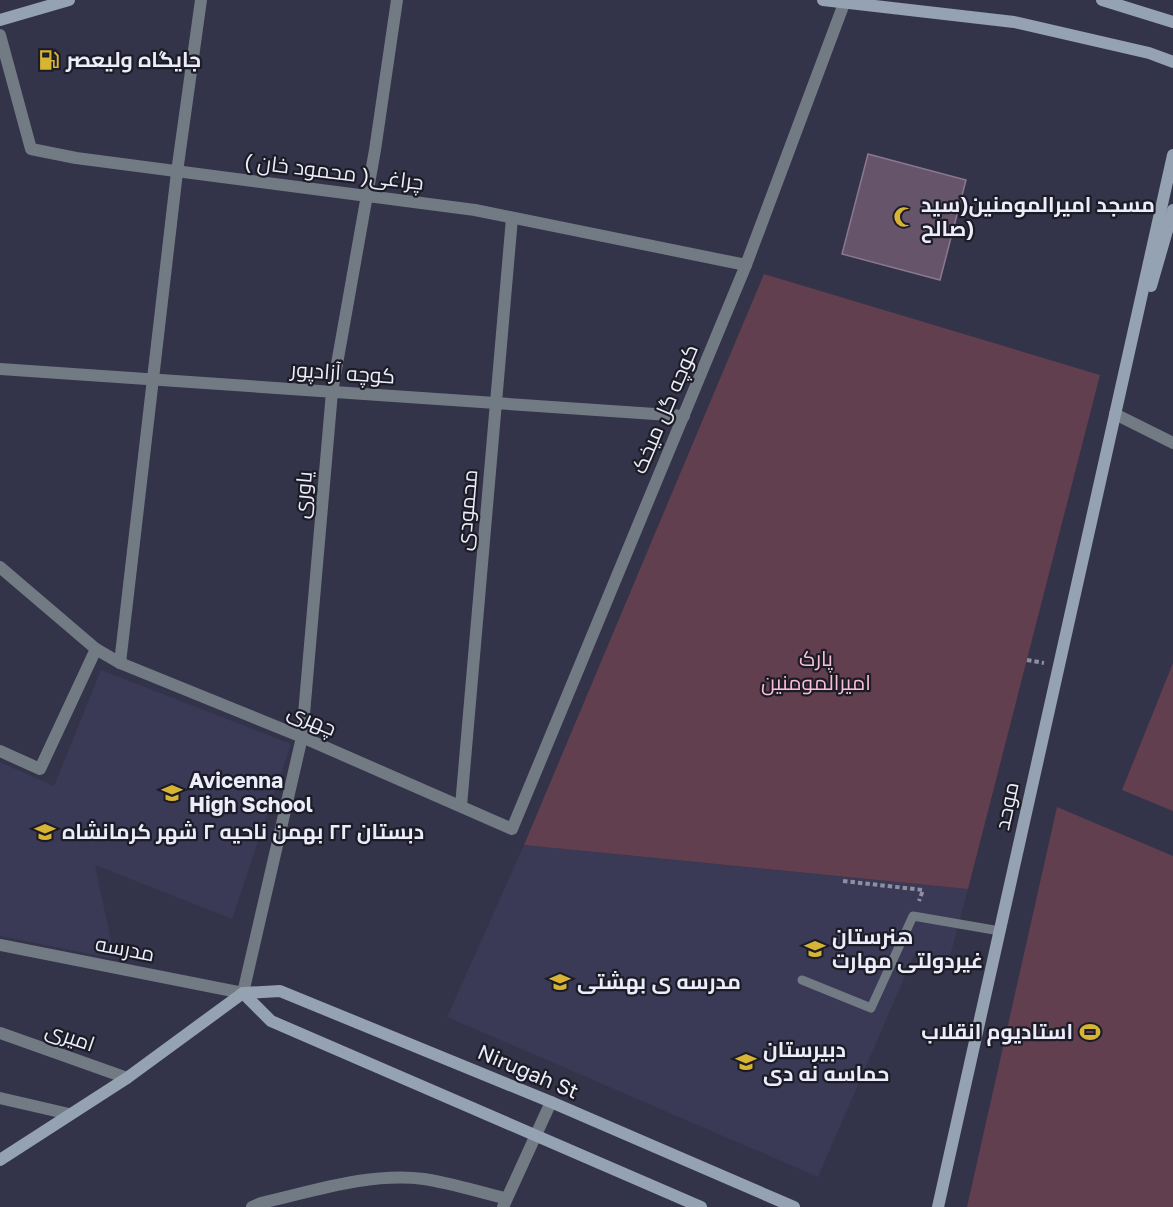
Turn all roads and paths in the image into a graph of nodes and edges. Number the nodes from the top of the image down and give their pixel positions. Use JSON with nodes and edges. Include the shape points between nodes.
{"nodes":[{"id":1,"x":69,"y":0,"type":"edge"},
{"id":2,"x":201,"y":0,"type":"edge"},
{"id":3,"x":397,"y":0,"type":"edge"},
{"id":4,"x":823,"y":0,"type":"edge"},
{"id":5,"x":1102,"y":0,"type":"edge"},
{"id":6,"x":846,"y":1,"type":"edge"},
{"id":7,"x":0,"y":20,"type":"edge"},
{"id":8,"x":1173,"y":22,"type":"edge"},
{"id":9,"x":0,"y":35,"type":"edge"},
{"id":10,"x":1173,"y":62,"type":"edge"},
{"id":11,"x":1173,"y":155,"type":"edge"},
{"id":12,"x":177,"y":172,"type":"junction"},
{"id":13,"x":366,"y":196,"type":"junction"},
{"id":14,"x":1173,"y":210,"type":"edge"},
{"id":15,"x":512,"y":218,"type":"junction"},
{"id":16,"x":746,"y":265,"type":"junction"},
{"id":17,"x":0,"y":369,"type":"edge"},
{"id":18,"x":153,"y":379,"type":"junction"},
{"id":19,"x":332,"y":392,"type":"junction"},
{"id":20,"x":496,"y":403,"type":"junction"},
{"id":21,"x":1115,"y":414,"type":"junction"},
{"id":22,"x":684,"y":416,"type":"junction"},
{"id":23,"x":1173,"y":443,"type":"edge"},
{"id":24,"x":0,"y":567,"type":"edge"},
{"id":25,"x":96,"y":649,"type":"junction"},
{"id":26,"x":120,"y":663,"type":"junction"},
{"id":27,"x":302,"y":737,"type":"junction"},
{"id":28,"x":0,"y":751,"type":"edge"},
{"id":29,"x":461,"y":807,"type":"junction"},
{"id":30,"x":512,"y":829,"type":"joint"},
{"id":31,"x":843,"y":881,"type":"dead end"},
{"id":32,"x":913,"y":916,"type":"junction"},
{"id":33,"x":1000,"y":932,"type":"junction"},
{"id":34,"x":0,"y":945,"type":"edge"},
{"id":35,"x":802,"y":980,"type":"dead end"},
{"id":36,"x":243,"y":993,"type":"junction"},
{"id":37,"x":0,"y":1033,"type":"edge"},
{"id":38,"x":128,"y":1078,"type":"junction"},
{"id":39,"x":0,"y":1098,"type":"edge"},
{"id":40,"x":551,"y":1102,"type":"junction"},
{"id":41,"x":69,"y":1114,"type":"junction"},
{"id":42,"x":537,"y":1135,"type":"junction"},
{"id":43,"x":0,"y":1160,"type":"edge"},
{"id":44,"x":504,"y":1203,"type":"edge"},
{"id":45,"x":252,"y":1207,"type":"edge"},
{"id":46,"x":701,"y":1207,"type":"edge"},
{"id":47,"x":794,"y":1207,"type":"edge"},
{"id":48,"x":938,"y":1207,"type":"edge"}],
"edges":[{"from":1,"to":7,"type":"street"},
{"from":2,"to":12,"type":"street"},
{"from":3,"to":13,"type":"street","name":"یاوری"},
{"from":4,"to":6,"type":"street"},
{"from":5,"to":8,"type":"street"},
{"from":6,"to":10,"type":"street","via":[[1014,22]]},
{"from":6,"to":16,"type":"street","name":"کوچه گل میخک"},
{"from":9,"to":12,"type":"street","name":"چراغی( محمود خان )","via":[[31,148]]},
{"from":11,"to":21,"type":"street"},
{"from":12,"to":13,"type":"street","name":"چراغی( محمود خان )"},
{"from":12,"to":18,"type":"street"},
{"from":13,"to":15,"type":"street","name":"چراغی( محمود خان )"},
{"from":13,"to":19,"type":"street","name":"یاوری"},
{"from":14,"to":21,"type":"street"},
{"from":15,"to":16,"type":"street","name":"چراغی( محمود خان )"},
{"from":15,"to":20,"type":"street","name":"محمودی"},
{"from":16,"to":22,"type":"street","name":"کوچه گل میخک"},
{"from":17,"to":18,"type":"street","name":"کوچه آزادپور"},
{"from":18,"to":19,"type":"street","name":"کوچه آزادپور"},
{"from":18,"to":26,"type":"street"},
{"from":19,"to":20,"type":"street","name":"کوچه آزادپور"},
{"from":19,"to":27,"type":"street","name":"یاوری"},
{"from":20,"to":22,"type":"street","name":"کوچه آزادپور"},
{"from":20,"to":29,"type":"street","name":"محمودی"},
{"from":21,"to":23,"type":"street"},
{"from":21,"to":33,"type":"street","name":"موحد"},
{"from":22,"to":30,"type":"street","name":"کوچه گل میخک"},
{"from":24,"to":25,"type":"street","name":"چهری"},
{"from":25,"to":26,"type":"street","name":"چهری"},
{"from":25,"to":28,"type":"street","via":[[40,769]]},
{"from":26,"to":27,"type":"street","name":"چهری"},
{"from":27,"to":29,"type":"street","name":"چهری"},
{"from":27,"to":36,"type":"street","name":"یاوری"},
{"from":29,"to":30,"type":"street","name":"چهری"},
{"from":31,"to":32,"type":"path","via":[[923,890]]},
{"from":32,"to":33,"type":"lane"},
{"from":32,"to":35,"type":"lane","via":[[871,1008]]},
{"from":33,"to":48,"type":"street","name":"موحد"},
{"from":34,"to":36,"type":"street","name":"مدرسه"},
{"from":36,"to":38,"type":"street"},
{"from":36,"to":40,"type":"street","name":"Nirugah St","via":[[280,991]]},
{"from":36,"to":42,"type":"street","via":[[271,1021]]},
{"from":37,"to":38,"type":"street","name":"امیری"},
{"from":38,"to":41,"type":"street"},
{"from":39,"to":41,"type":"street"},
{"from":40,"to":42,"type":"street"},
{"from":40,"to":47,"type":"street","name":"Nirugah St"},
{"from":41,"to":43,"type":"street"},
{"from":42,"to":44,"type":"street"},
{"from":42,"to":46,"type":"street"},
{"from":44,"to":45,"type":"street","via":[[425,1179],[402,1178],[365,1180]]}]}
